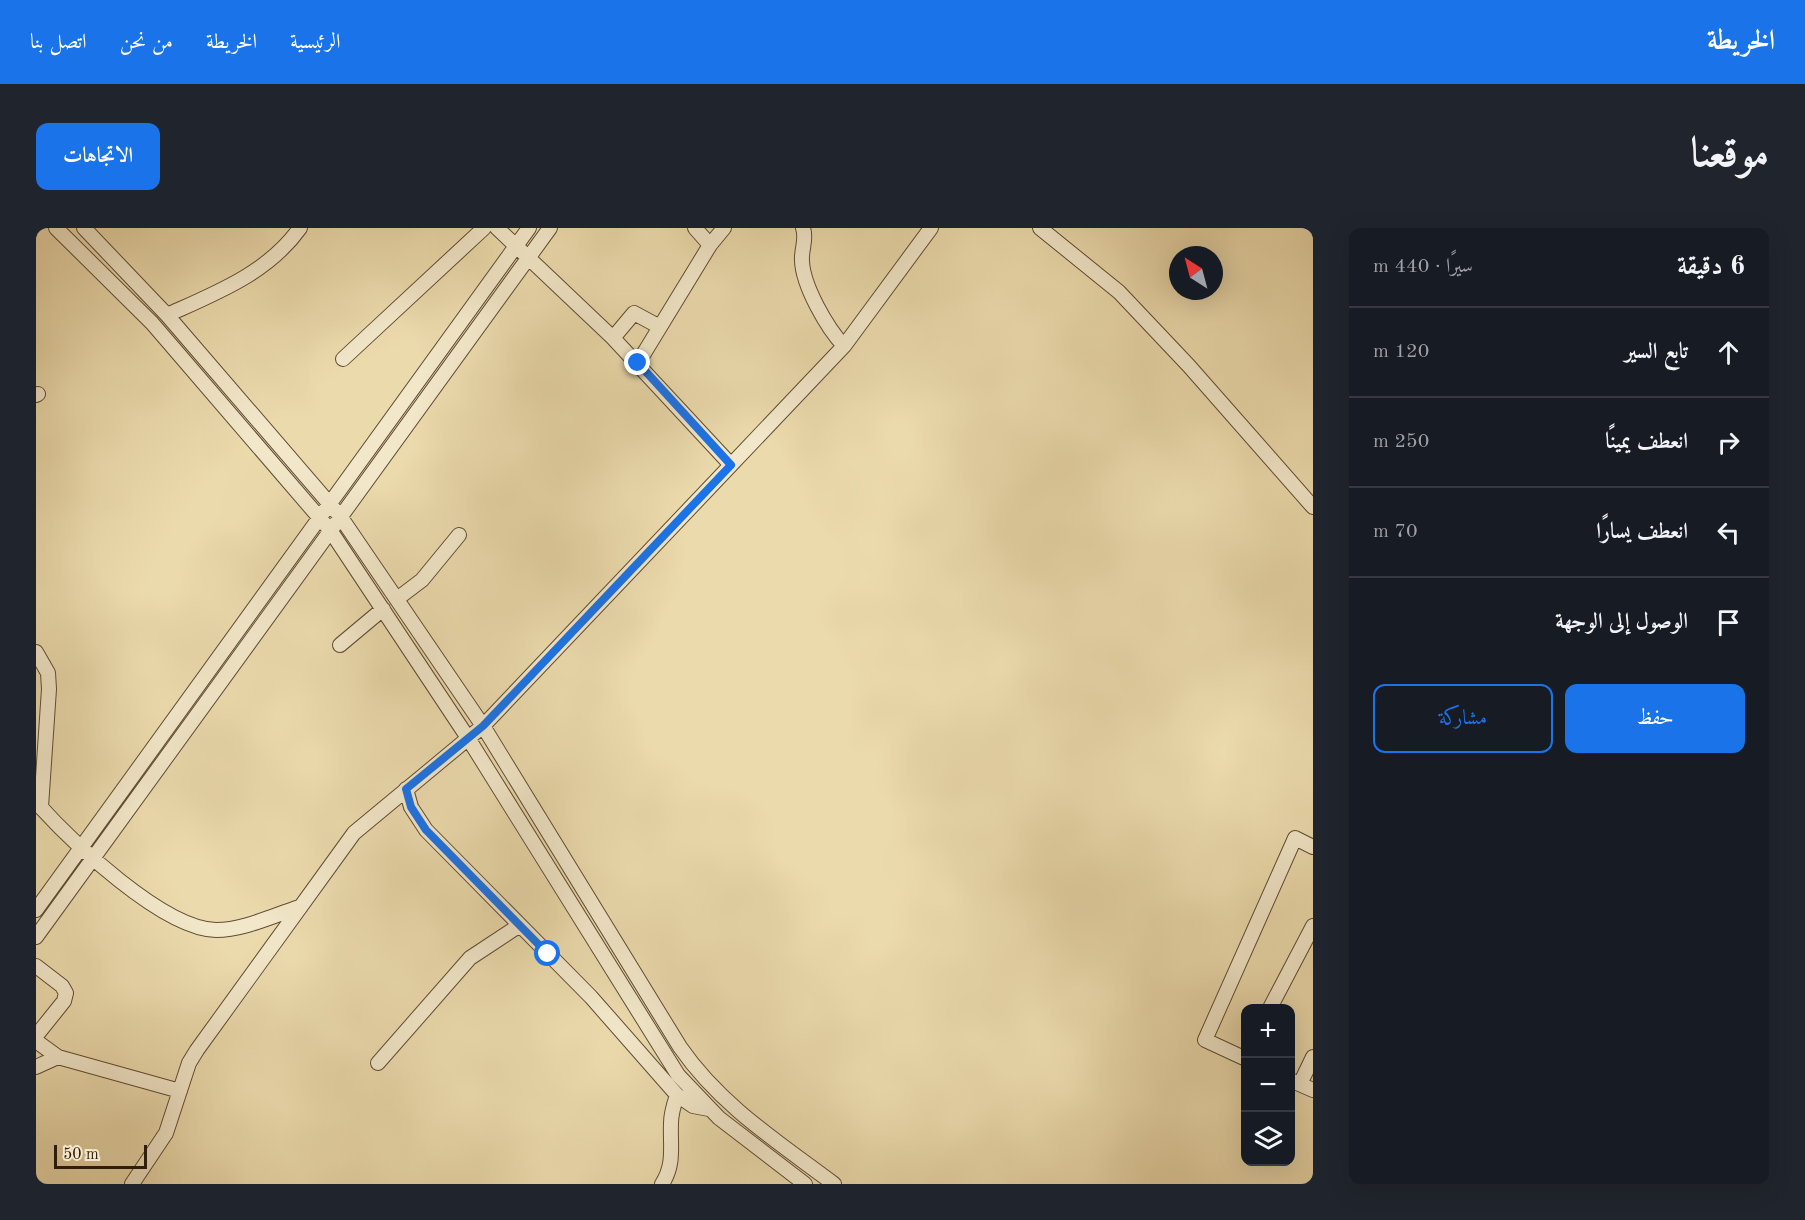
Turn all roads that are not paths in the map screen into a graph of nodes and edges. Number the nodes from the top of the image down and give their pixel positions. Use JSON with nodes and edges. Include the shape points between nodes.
{"nodes":[{"id":1,"x":56,"y":228,"type":"edge"},
{"id":2,"x":84,"y":228,"type":"edge"},
{"id":3,"x":300,"y":228,"type":"edge"},
{"id":4,"x":484,"y":228,"type":"edge"},
{"id":5,"x":497,"y":228,"type":"edge"},
{"id":6,"x":529,"y":228,"type":"edge"},
{"id":7,"x":550,"y":228,"type":"edge"},
{"id":8,"x":695,"y":228,"type":"edge"},
{"id":9,"x":723,"y":228,"type":"edge"},
{"id":10,"x":803,"y":228,"type":"edge"},
{"id":11,"x":931,"y":228,"type":"edge"},
{"id":12,"x":1040,"y":228,"type":"edge"},
{"id":13,"x":710,"y":245,"type":"junction"},
{"id":14,"x":518,"y":246,"type":"junction"},
{"id":15,"x":529,"y":258,"type":"junction"},
{"id":16,"x":167,"y":315,"type":"junction"},
{"id":17,"x":660,"y":327,"type":"junction"},
{"id":18,"x":613,"y":338,"type":"junction"},
{"id":19,"x":844,"y":346,"type":"junction"},
{"id":20,"x":344,"y":359,"type":"dead end"},
{"id":21,"x":638,"y":363,"type":"junction"},
{"id":22,"x":731,"y":465,"type":"junction"},
{"id":23,"x":331,"y":505,"type":"junction"},
{"id":24,"x":1313,"y":507,"type":"edge"},
{"id":25,"x":340,"y":516,"type":"junction"},
{"id":26,"x":321,"y":518,"type":"junction"},
{"id":27,"x":330,"y":530,"type":"junction"},
{"id":28,"x":459,"y":535,"type":"dead end"},
{"id":29,"x":397,"y":599,"type":"junction"},
{"id":30,"x":383,"y":609,"type":"junction"},
{"id":31,"x":340,"y":645,"type":"dead end"},
{"id":32,"x":36,"y":652,"type":"edge"},
{"id":33,"x":483,"y":726,"type":"junction"},
{"id":34,"x":468,"y":738,"type":"junction"},
{"id":35,"x":406,"y":789,"type":"junction"},
{"id":36,"x":39,"y":804,"type":"edge"},
{"id":37,"x":1313,"y":847,"type":"edge"},
{"id":38,"x":87,"y":854,"type":"junction"},
{"id":39,"x":300,"y":907,"type":"junction"},
{"id":40,"x":36,"y":910,"type":"edge"},
{"id":41,"x":520,"y":925,"type":"junction"},
{"id":42,"x":1313,"y":926,"type":"edge"},
{"id":43,"x":36,"y":937,"type":"edge"},
{"id":44,"x":36,"y":966,"type":"edge"},
{"id":45,"x":1272,"y":1004,"type":"edge"},
{"id":46,"x":36,"y":1036,"type":"edge"},
{"id":47,"x":36,"y":1041,"type":"edge"},
{"id":48,"x":1241,"y":1056,"type":"edge"},
{"id":49,"x":58,"y":1057,"type":"junction"},
{"id":50,"x":1313,"y":1058,"type":"edge"},
{"id":51,"x":378,"y":1063,"type":"dead end"},
{"id":52,"x":36,"y":1067,"type":"edge"},
{"id":53,"x":1301,"y":1085,"type":"edge"},
{"id":54,"x":180,"y":1091,"type":"junction"},
{"id":55,"x":676,"y":1095,"type":"junction"},
{"id":56,"x":709,"y":1109,"type":"junction"},
{"id":57,"x":132,"y":1184,"type":"edge"},
{"id":58,"x":662,"y":1184,"type":"edge"},
{"id":59,"x":806,"y":1184,"type":"edge"},
{"id":60,"x":834,"y":1184,"type":"edge"}],
"edges":[{"from":1,"to":26,"type":"street","via":[[152,323]]},
{"from":2,"to":16,"type":"street"},
{"from":3,"to":16,"type":"street","via":[[283,250],[248,275]]},
{"from":4,"to":20,"type":"street"},
{"from":5,"to":14,"type":"street"},
{"from":6,"to":14,"type":"street"},
{"from":7,"to":15,"type":"street"},
{"from":8,"to":13,"type":"street"},
{"from":9,"to":13,"type":"street"},
{"from":10,"to":19,"type":"street","via":[[805,275],[825,321]]},
{"from":11,"to":19,"type":"street"},
{"from":12,"to":24,"type":"street","via":[[1119,292]]},
{"from":13,"to":17,"type":"street"},
{"from":14,"to":15,"type":"street"},
{"from":14,"to":23,"type":"street"},
{"from":15,"to":18,"type":"street"},
{"from":15,"to":25,"type":"street"},
{"from":16,"to":23,"type":"street"},
{"from":17,"to":18,"type":"street","via":[[634,313]]},
{"from":17,"to":21,"type":"street"},
{"from":18,"to":21,"type":"street"},
{"from":19,"to":22,"type":"street"},
{"from":21,"to":22,"type":"street"},
{"from":22,"to":33,"type":"street"},
{"from":23,"to":25,"type":"street"},
{"from":23,"to":26,"type":"street"},
{"from":25,"to":27,"type":"street"},
{"from":25,"to":29,"type":"street"},
{"from":26,"to":27,"type":"street"},
{"from":26,"to":38,"type":"street"},
{"from":27,"to":30,"type":"street"},
{"from":27,"to":38,"type":"street"},
{"from":28,"to":29,"type":"street","via":[[428,574]]},
{"from":29,"to":33,"type":"street"},
{"from":30,"to":31,"type":"street"},
{"from":30,"to":34,"type":"street"},
{"from":32,"to":36,"type":"street","via":[[49,681]]},
{"from":33,"to":34,"type":"street"},
{"from":33,"to":60,"type":"street","via":[[690,1062],[740,1114]]},
{"from":34,"to":35,"type":"street"},
{"from":34,"to":56,"type":"street","via":[[665,1057]]},
{"from":35,"to":39,"type":"street","via":[[354,834]]},
{"from":35,"to":41,"type":"street","via":[[411,807],[426,830]]},
{"from":36,"to":38,"type":"street"},
{"from":37,"to":48,"type":"street","via":[[1295,838],[1205,1040]]},
{"from":38,"to":39,"type":"street","via":[[172,917],[198,928],[237,927]]},
{"from":38,"to":40,"type":"street"},
{"from":38,"to":43,"type":"street"},
{"from":39,"to":54,"type":"street","via":[[197,1050]]},
{"from":41,"to":51,"type":"street","via":[[463,965]]},
{"from":41,"to":55,"type":"street","via":[[614,1022]]},
{"from":42,"to":45,"type":"street"},
{"from":44,"to":46,"type":"street","via":[[66,993]]},
{"from":47,"to":49,"type":"street"},
{"from":49,"to":52,"type":"street"},
{"from":49,"to":54,"type":"street"},
{"from":50,"to":53,"type":"street"},
{"from":54,"to":57,"type":"street","via":[[166,1133]]},
{"from":55,"to":56,"type":"street","via":[[693,1106]]},
{"from":55,"to":58,"type":"street","via":[[671,1119],[671,1165]]},
{"from":56,"to":59,"type":"street"}]}
